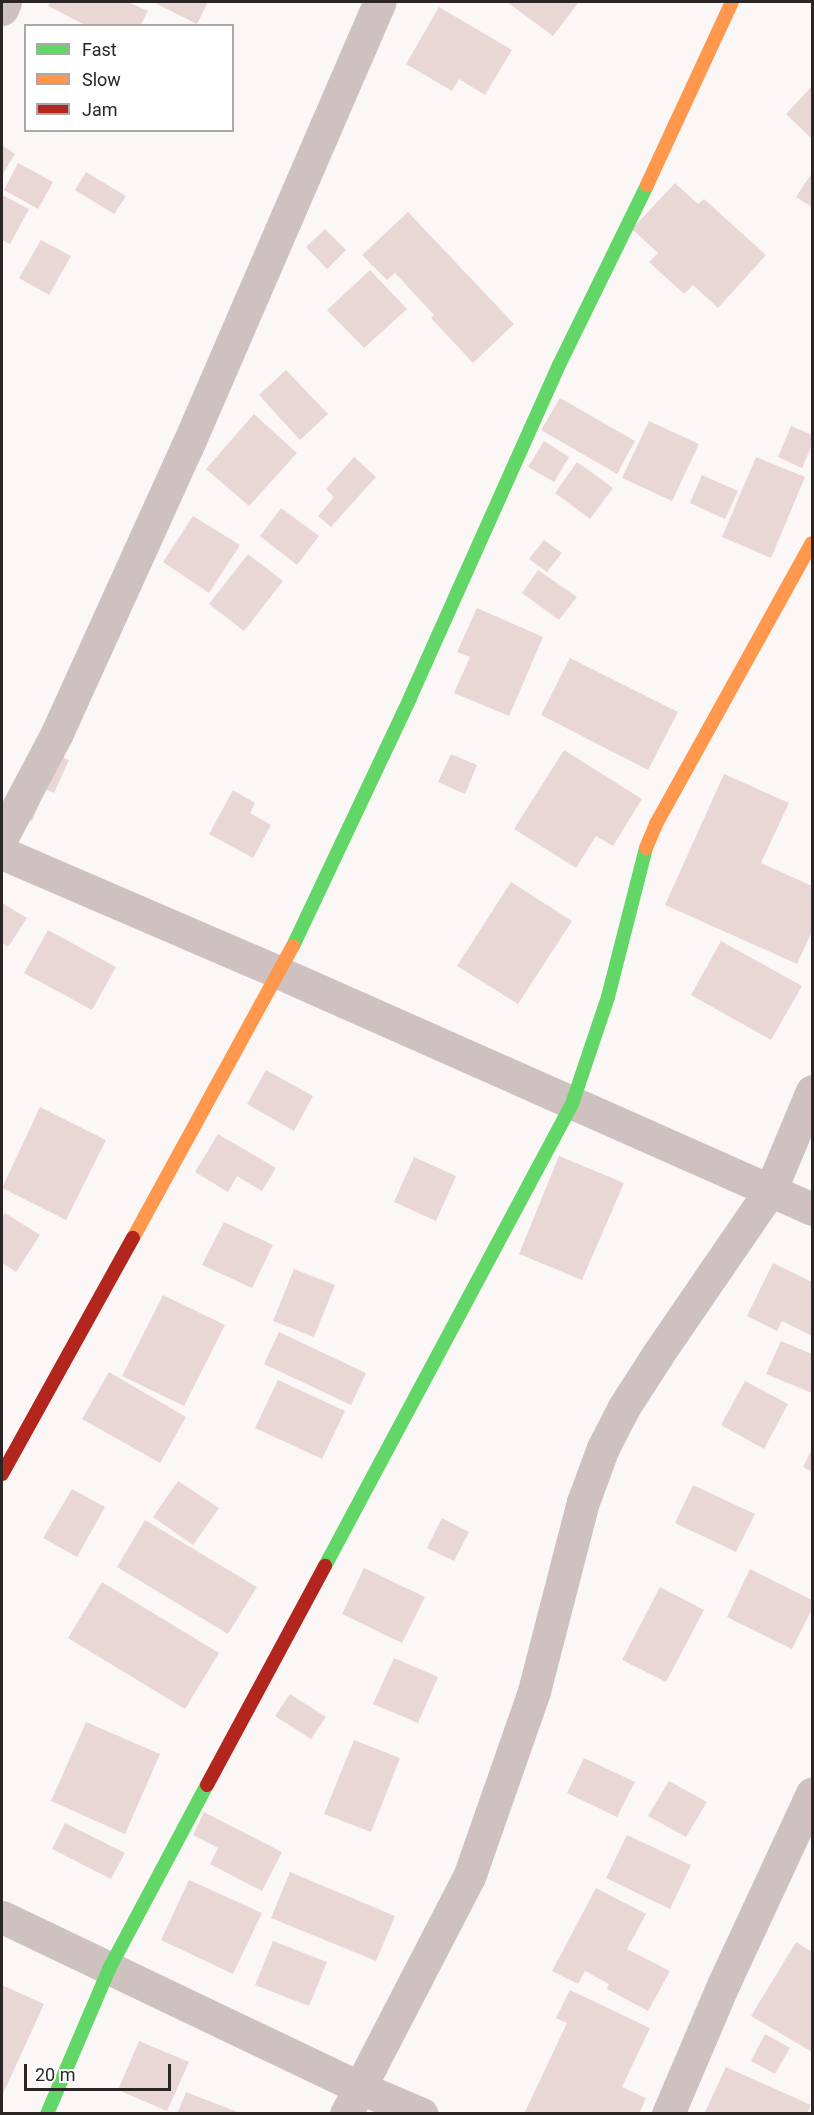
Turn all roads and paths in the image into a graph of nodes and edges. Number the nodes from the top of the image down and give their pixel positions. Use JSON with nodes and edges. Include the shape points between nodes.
{"nodes":[{"id":1,"x":5,"y":2,"type":"edge"},
{"id":2,"x":380,"y":2,"type":"edge"},
{"id":3,"x":732,"y":2,"type":"edge"},
{"id":4,"x":2,"y":9,"type":"edge"},
{"id":5,"x":813,"y":543,"type":"edge"},
{"id":6,"x":2,"y":837,"type":"edge"},
{"id":7,"x":2,"y":853,"type":"edge"},
{"id":8,"x":280,"y":973,"type":"junction"},
{"id":9,"x":813,"y":1091,"type":"edge"},
{"id":10,"x":573,"y":1104,"type":"junction"},
{"id":11,"x":771,"y":1189,"type":"junction"},
{"id":12,"x":813,"y":1209,"type":"edge"},
{"id":13,"x":2,"y":1474,"type":"edge"},
{"id":14,"x":813,"y":1793,"type":"edge"},
{"id":15,"x":2,"y":1917,"type":"edge"},
{"id":16,"x":109,"y":1969,"type":"junction"},
{"id":17,"x":352,"y":2100,"type":"edge"},
{"id":18,"x":47,"y":2114,"type":"edge"},
{"id":19,"x":422,"y":2114,"type":"edge"},
{"id":20,"x":668,"y":2114,"type":"edge"}],
"edges":[{"from":1,"to":4,"type":"street"},
{"from":2,"to":6,"type":"street","via":[[144,542],[57,733]]},
{"from":3,"to":8,"type":"street","via":[[559,365],[410,698]]},
{"from":5,"to":10,"type":"street","via":[[656,824],[644,853],[608,997]]},
{"from":7,"to":8,"type":"street"},
{"from":8,"to":10,"type":"street"},
{"from":8,"to":13,"type":"street"},
{"from":9,"to":11,"type":"street"},
{"from":10,"to":11,"type":"street"},
{"from":10,"to":16,"type":"street"},
{"from":11,"to":12,"type":"street"},
{"from":11,"to":17,"type":"street","via":[[652,1363],[603,1448],[583,1503],[534,1691],[469,1877]]},
{"from":14,"to":20,"type":"street"},
{"from":15,"to":16,"type":"street"},
{"from":16,"to":17,"type":"street"},
{"from":16,"to":18,"type":"street"},
{"from":17,"to":19,"type":"street"}]}
